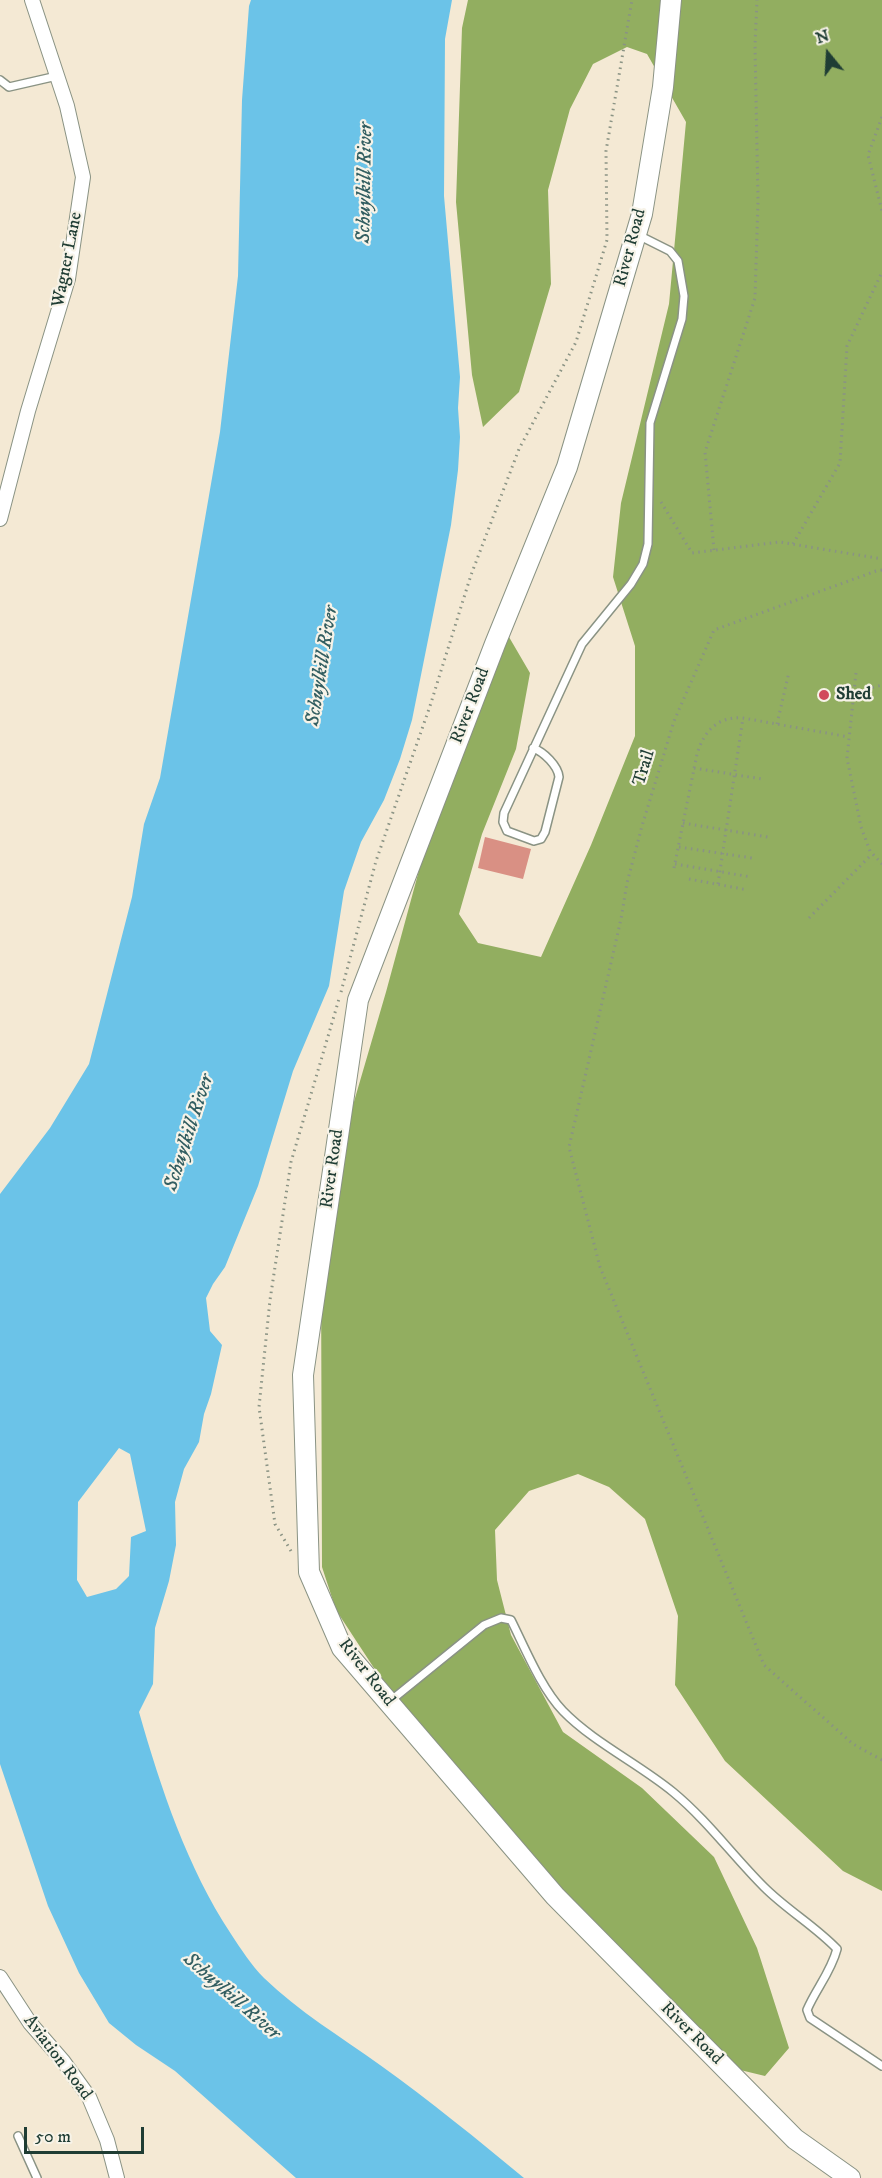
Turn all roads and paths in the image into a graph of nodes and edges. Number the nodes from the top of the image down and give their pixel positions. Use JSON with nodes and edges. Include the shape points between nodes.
{"nodes":[{"id":1,"x":32,"y":0,"type":"edge"},
{"id":2,"x":671,"y":0,"type":"edge"},
{"id":3,"x":757,"y":0,"type":"edge"},
{"id":4,"x":57,"y":76,"type":"junction"},
{"id":5,"x":0,"y":80,"type":"edge"},
{"id":6,"x":882,"y":117,"type":"edge"},
{"id":7,"x":882,"y":211,"type":"edge"},
{"id":8,"x":636,"y":234,"type":"junction"},
{"id":9,"x":882,"y":272,"type":"edge"},
{"id":10,"x":649,"y":483,"type":"junction"},
{"id":11,"x":0,"y":519,"type":"edge"},
{"id":12,"x":793,"y":544,"type":"junction"},
{"id":13,"x":714,"y":550,"type":"junction"},
{"id":14,"x":882,"y":559,"type":"edge"},
{"id":15,"x":882,"y":570,"type":"edge"},
{"id":16,"x":789,"y":672,"type":"dead end"},
{"id":17,"x":856,"y":673,"type":"dead end"},
{"id":18,"x":882,"y":685,"type":"edge"},
{"id":19,"x":854,"y":692,"type":"junction"},
{"id":20,"x":743,"y":718,"type":"junction"},
{"id":21,"x":777,"y":724,"type":"junction"},
{"id":22,"x":849,"y":737,"type":"junction"},
{"id":23,"x":533,"y":748,"type":"junction"},
{"id":24,"x":694,"y":768,"type":"junction"},
{"id":25,"x":734,"y":774,"type":"junction"},
{"id":26,"x":762,"y":779,"type":"dead end"},
{"id":27,"x":683,"y":824,"type":"junction"},
{"id":28,"x":726,"y":830,"type":"junction"},
{"id":29,"x":768,"y":837,"type":"dead end"},
{"id":30,"x":679,"y":847,"type":"junction"},
{"id":31,"x":723,"y":853,"type":"junction"},
{"id":32,"x":872,"y":854,"type":"junction"},
{"id":33,"x":752,"y":858,"type":"dead end"},
{"id":34,"x":882,"y":864,"type":"edge"},
{"id":35,"x":720,"y":872,"type":"junction"},
{"id":36,"x":751,"y":877,"type":"dead end"},
{"id":37,"x":689,"y":879,"type":"dead end"},
{"id":38,"x":718,"y":884,"type":"junction"},
{"id":39,"x":748,"y":890,"type":"dead end"},
{"id":40,"x":809,"y":918,"type":"dead end"},
{"id":41,"x":388,"y":1702,"type":"junction"},
{"id":42,"x":882,"y":1760,"type":"edge"},
{"id":43,"x":0,"y":1977,"type":"edge"},
{"id":44,"x":882,"y":2066,"type":"edge"},
{"id":45,"x":18,"y":2136,"type":"dead end"},
{"id":46,"x":37,"y":2178,"type":"edge"},
{"id":47,"x":117,"y":2178,"type":"edge"},
{"id":48,"x":850,"y":2178,"type":"edge"}],
"edges":[{"from":1,"to":4,"type":"street","name":"Wagner Lane"},
{"from":2,"to":8,"type":"street","name":"River Road","via":[[663,87]]},
{"from":3,"to":13,"type":"path","via":[[755,298],[705,452]]},
{"from":4,"to":5,"type":"lane","via":[[9,87]]},
{"from":4,"to":11,"type":"street","name":"Wagner Lane","via":[[83,177],[68,279]]},
{"from":6,"to":7,"type":"path","via":[[868,155]]},
{"from":8,"to":10,"type":"lane","via":[[670,251],[678,261],[684,296],[682,319],[650,423]]},
{"from":8,"to":41,"type":"street","name":"River Road","via":[[567,467],[358,1000],[303,1376],[309,1572],[342,1648]]},
{"from":9,"to":12,"type":"path","via":[[848,346],[840,463]]},
{"from":10,"to":13,"type":"path","via":[[692,553]]},
{"from":10,"to":23,"type":"lane","via":[[644,564],[582,644]]},
{"from":12,"to":13,"type":"path"},
{"from":12,"to":14,"type":"path"},
{"from":15,"to":42,"type":"path","name":"Trail","via":[[714,630],[674,721],[633,860],[569,1147],[600,1267],[764,1665],[853,1744]]},
{"from":16,"to":21,"type":"path"},
{"from":17,"to":19,"type":"path"},
{"from":18,"to":19,"type":"path"},
{"from":19,"to":22,"type":"path"},
{"from":20,"to":21,"type":"path"},
{"from":20,"to":24,"type":"path","via":[[720,721],[708,731]]},
{"from":20,"to":25,"type":"path"},
{"from":21,"to":22,"type":"path"},
{"from":22,"to":32,"type":"path","via":[[847,758],[852,790]]},
{"from":23,"to":23,"type":"lane","via":[[503,822],[507,831],[534,842],[545,832],[559,777],[554,765]]},
{"from":24,"to":25,"type":"path"},
{"from":24,"to":27,"type":"path"},
{"from":25,"to":26,"type":"path"},
{"from":25,"to":28,"type":"path"},
{"from":27,"to":28,"type":"path"},
{"from":27,"to":30,"type":"path"},
{"from":28,"to":29,"type":"path"},
{"from":28,"to":31,"type":"path"},
{"from":30,"to":31,"type":"path"},
{"from":30,"to":35,"type":"path","via":[[675,866]]},
{"from":31,"to":33,"type":"path"},
{"from":31,"to":35,"type":"path"},
{"from":32,"to":34,"type":"path"},
{"from":32,"to":40,"type":"path"},
{"from":35,"to":36,"type":"path"},
{"from":35,"to":38,"type":"path"},
{"from":37,"to":38,"type":"path"},
{"from":38,"to":39,"type":"path"},
{"from":41,"to":44,"type":"lane","via":[[484,1625],[501,1618],[511,1620],[562,1710],[672,1791],[766,1888],[837,1949],[832,1966],[807,2010],[810,2018]]},
{"from":41,"to":48,"type":"street","name":"River Road","via":[[555,1896],[795,2139]]},
{"from":43,"to":47,"type":"street","name":"Aviation Road","via":[[30,2023],[89,2097],[107,2139]]},
{"from":45,"to":46,"type":"lane"}]}
